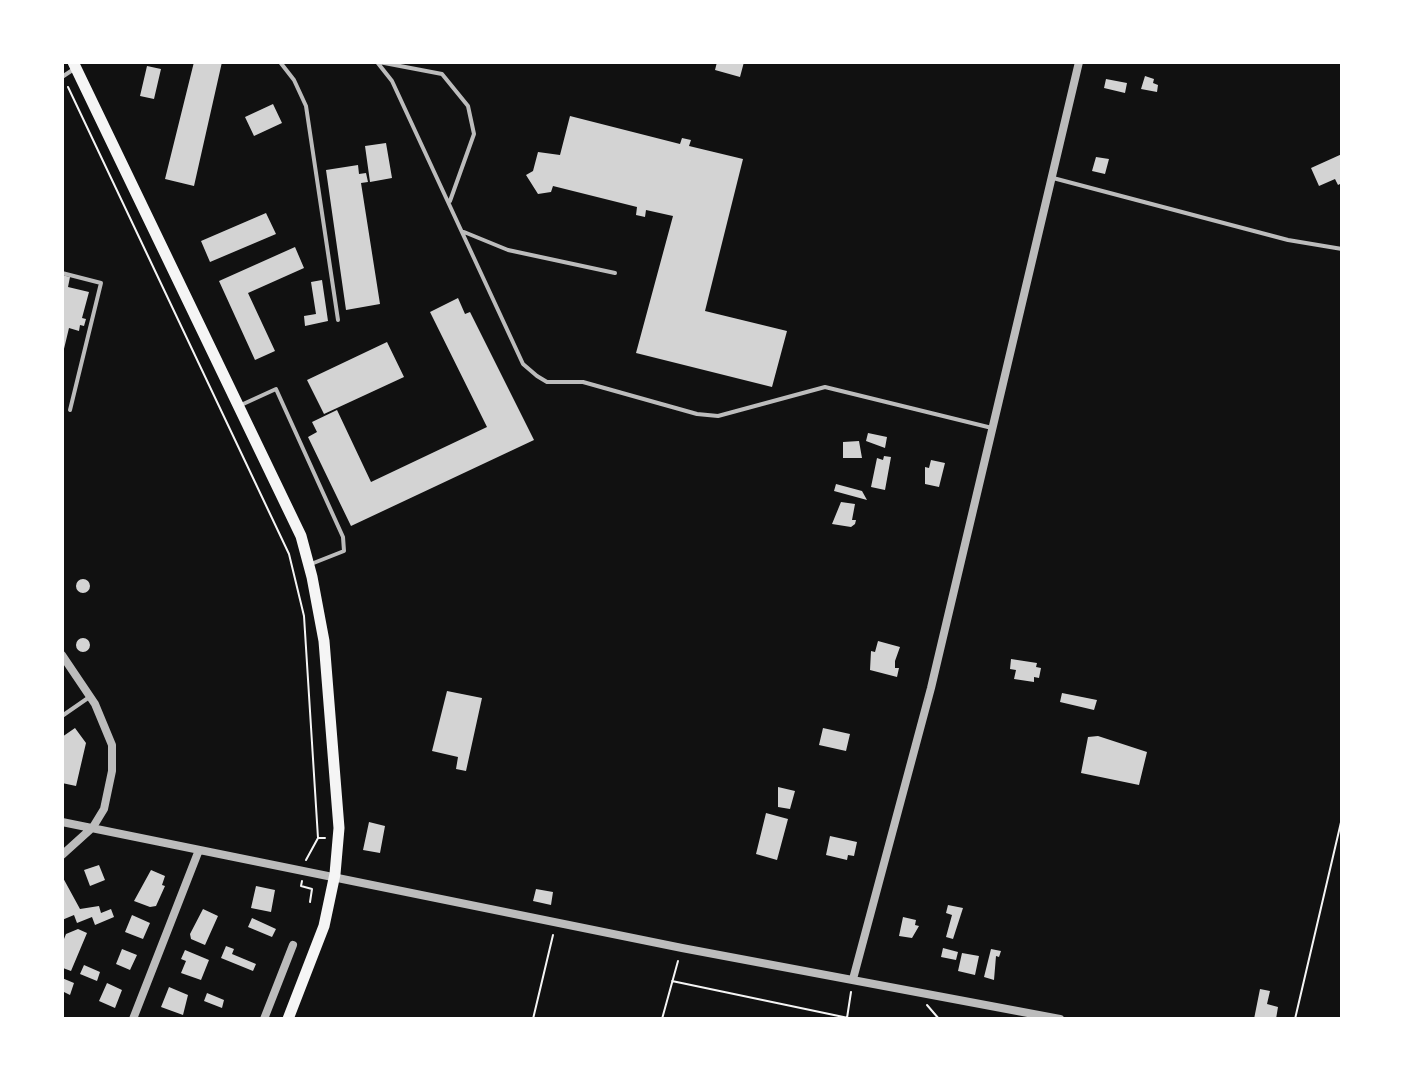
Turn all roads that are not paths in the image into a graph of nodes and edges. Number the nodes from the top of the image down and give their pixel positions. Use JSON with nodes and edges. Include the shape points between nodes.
{"nodes":[{"id":1,"x":280,"y":62,"type":"edge"},
{"id":2,"x":377,"y":62,"type":"edge"},
{"id":3,"x":1079,"y":62,"type":"edge"},
{"id":4,"x":75,"y":65,"type":"edge"},
{"id":5,"x":63,"y":77,"type":"edge"},
{"id":6,"x":1051,"y":177,"type":"junction"},
{"id":7,"x":450,"y":201,"type":"junction"},
{"id":8,"x":462,"y":231,"type":"junction"},
{"id":9,"x":1342,"y":249,"type":"edge"},
{"id":10,"x":62,"y":273,"type":"edge"},
{"id":11,"x":615,"y":273,"type":"dead end"},
{"id":12,"x":338,"y":320,"type":"dead end"},
{"id":13,"x":239,"y":406,"type":"junction"},
{"id":14,"x":70,"y":410,"type":"dead end"},
{"id":15,"x":992,"y":428,"type":"junction"},
{"id":16,"x":309,"y":565,"type":"junction"},
{"id":17,"x":62,"y":655,"type":"edge"},
{"id":18,"x":90,"y":696,"type":"junction"},
{"id":19,"x":62,"y":716,"type":"edge"},
{"id":20,"x":62,"y":822,"type":"edge"},
{"id":21,"x":93,"y":827,"type":"junction"},
{"id":22,"x":199,"y":850,"type":"junction"},
{"id":23,"x":62,"y":855,"type":"edge"},
{"id":24,"x":335,"y":874,"type":"junction"},
{"id":25,"x":293,"y":945,"type":"dead end"},
{"id":26,"x":853,"y":979,"type":"junction"},
{"id":27,"x":133,"y":1019,"type":"edge"},
{"id":28,"x":264,"y":1019,"type":"edge"},
{"id":29,"x":288,"y":1019,"type":"edge"},
{"id":30,"x":1060,"y":1019,"type":"edge"}],
"edges":[{"from":1,"to":12,"type":"lane","via":[[306,106]]},
{"from":2,"to":7,"type":"lane","via":[[392,81]]},
{"from":2,"to":7,"type":"lane","via":[[442,74],[468,106],[474,134]]},
{"from":3,"to":6,"type":"street"},
{"from":4,"to":5,"type":"lane"},
{"from":4,"to":13,"type":"main road"},
{"from":6,"to":9,"type":"lane","via":[[1183,214]]},
{"from":6,"to":15,"type":"street"},
{"from":7,"to":8,"type":"lane"},
{"from":8,"to":11,"type":"lane","via":[[508,250]]},
{"from":8,"to":15,"type":"lane","via":[[523,364],[547,382],[583,382],[718,416],[825,387]]},
{"from":10,"to":14,"type":"lane","via":[[101,283]]},
{"from":13,"to":16,"type":"main road","via":[[301,536]]},
{"from":13,"to":16,"type":"lane","via":[[276,389],[343,537],[344,551]]},
{"from":15,"to":26,"type":"street","via":[[931,688]]},
{"from":16,"to":24,"type":"main road","via":[[324,641],[339,828]]},
{"from":17,"to":18,"type":"street"},
{"from":18,"to":19,"type":"lane"},
{"from":18,"to":21,"type":"street","via":[[107,724],[112,745],[104,809]]},
{"from":20,"to":21,"type":"street"},
{"from":21,"to":22,"type":"street"},
{"from":21,"to":23,"type":"street"},
{"from":22,"to":24,"type":"street"},
{"from":22,"to":27,"type":"street"},
{"from":24,"to":26,"type":"street"},
{"from":24,"to":29,"type":"main road","via":[[324,926]]},
{"from":25,"to":28,"type":"street"},
{"from":26,"to":30,"type":"street"}]}
